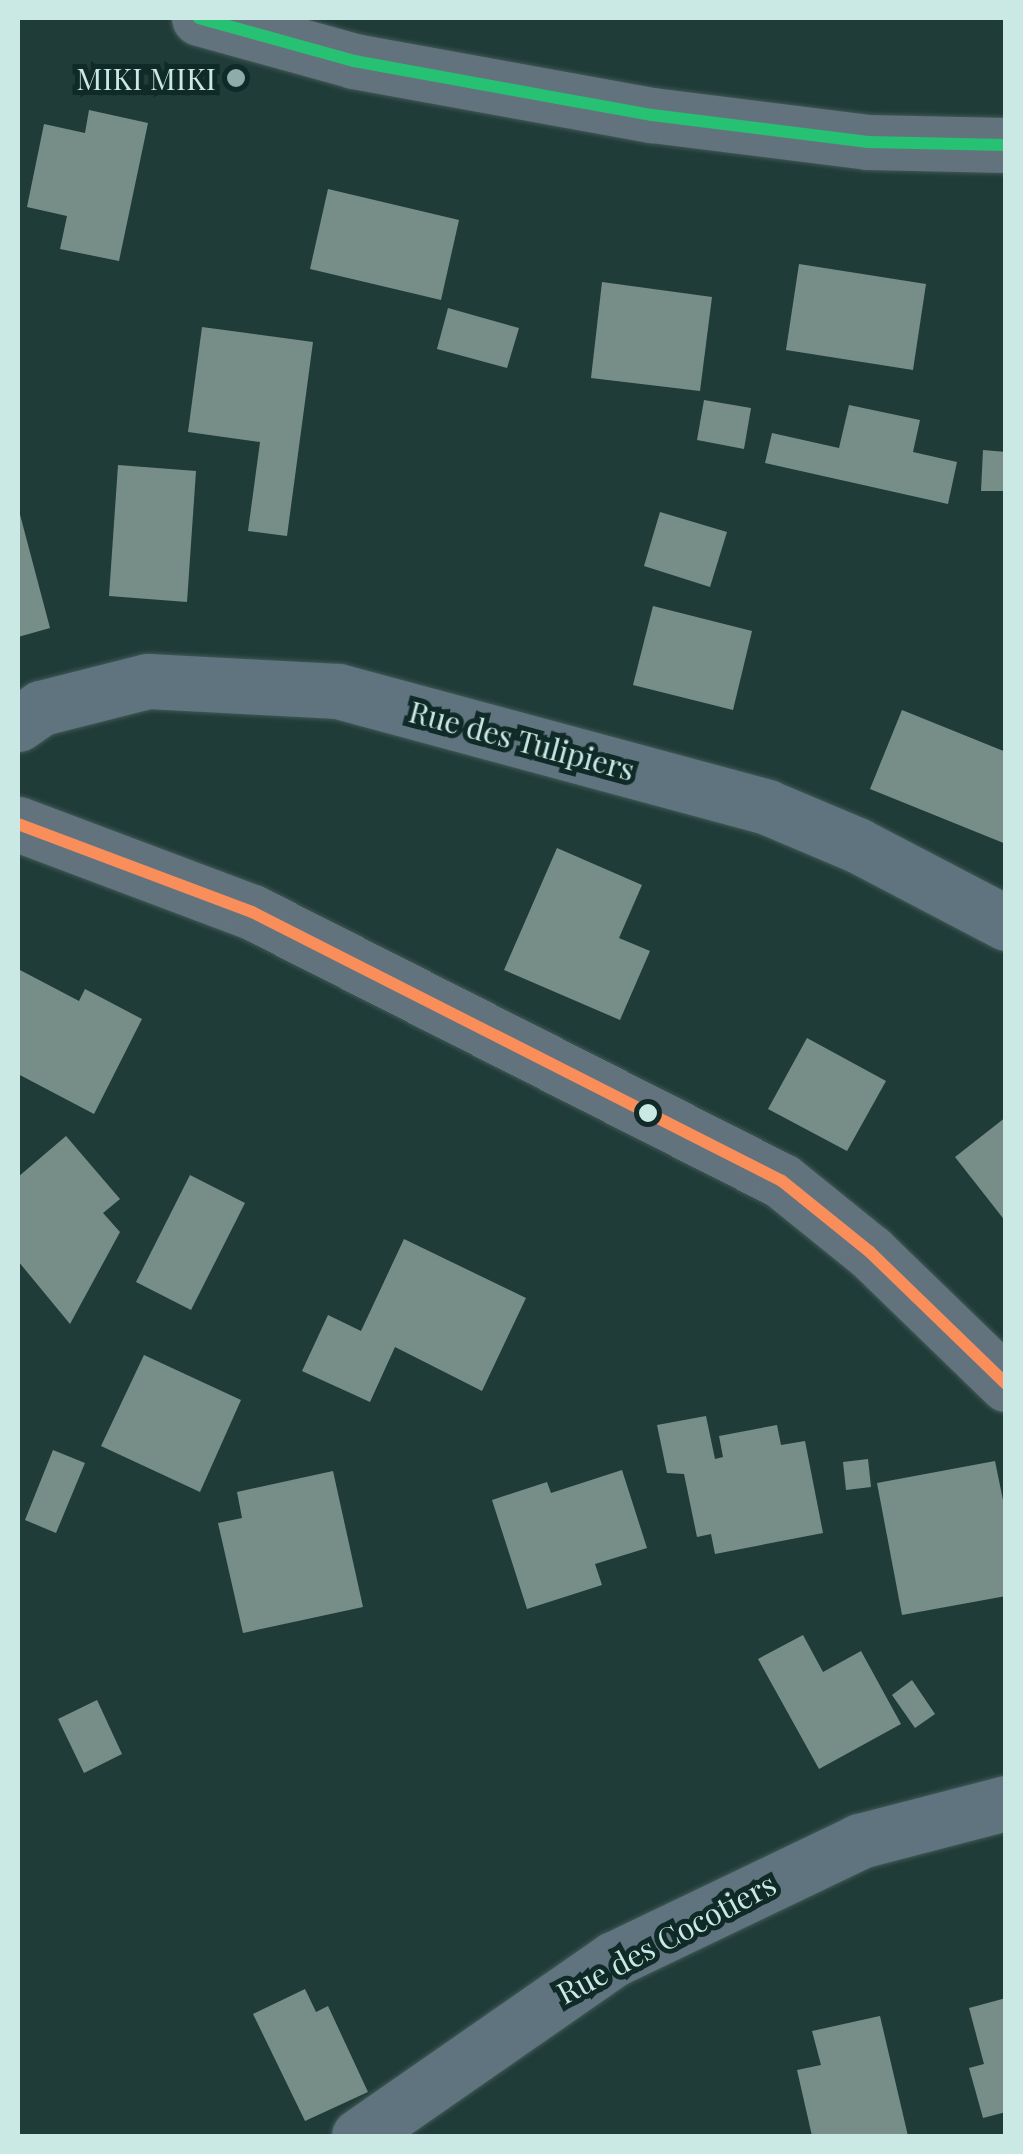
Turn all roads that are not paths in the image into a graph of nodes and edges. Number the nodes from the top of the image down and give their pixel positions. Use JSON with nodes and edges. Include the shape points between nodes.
{"nodes":[{"id":1,"x":199,"y":18,"type":"edge"},
{"id":2,"x":1006,"y":145,"type":"edge"},
{"id":3,"x":18,"y":724,"type":"edge"},
{"id":4,"x":18,"y":824,"type":"edge"},
{"id":5,"x":1006,"y":923,"type":"edge"},
{"id":6,"x":1006,"y":1384,"type":"edge"},
{"id":7,"x":1006,"y":1803,"type":"edge"},
{"id":8,"x":359,"y":2136,"type":"edge"}],
"edges":[{"from":1,"to":2,"type":"street","via":[[354,60],[652,115],[868,142]]},
{"from":3,"to":5,"type":"street","name":"Rue des Tulipiers","via":[[41,708],[148,681],[338,690],[767,806],[857,844]]},
{"from":4,"to":6,"type":"street","via":[[252,912],[782,1181],[870,1252]]},
{"from":7,"to":8,"type":"street","name":"Rue des Cocotiers","via":[[860,1840],[614,1959]]}]}
